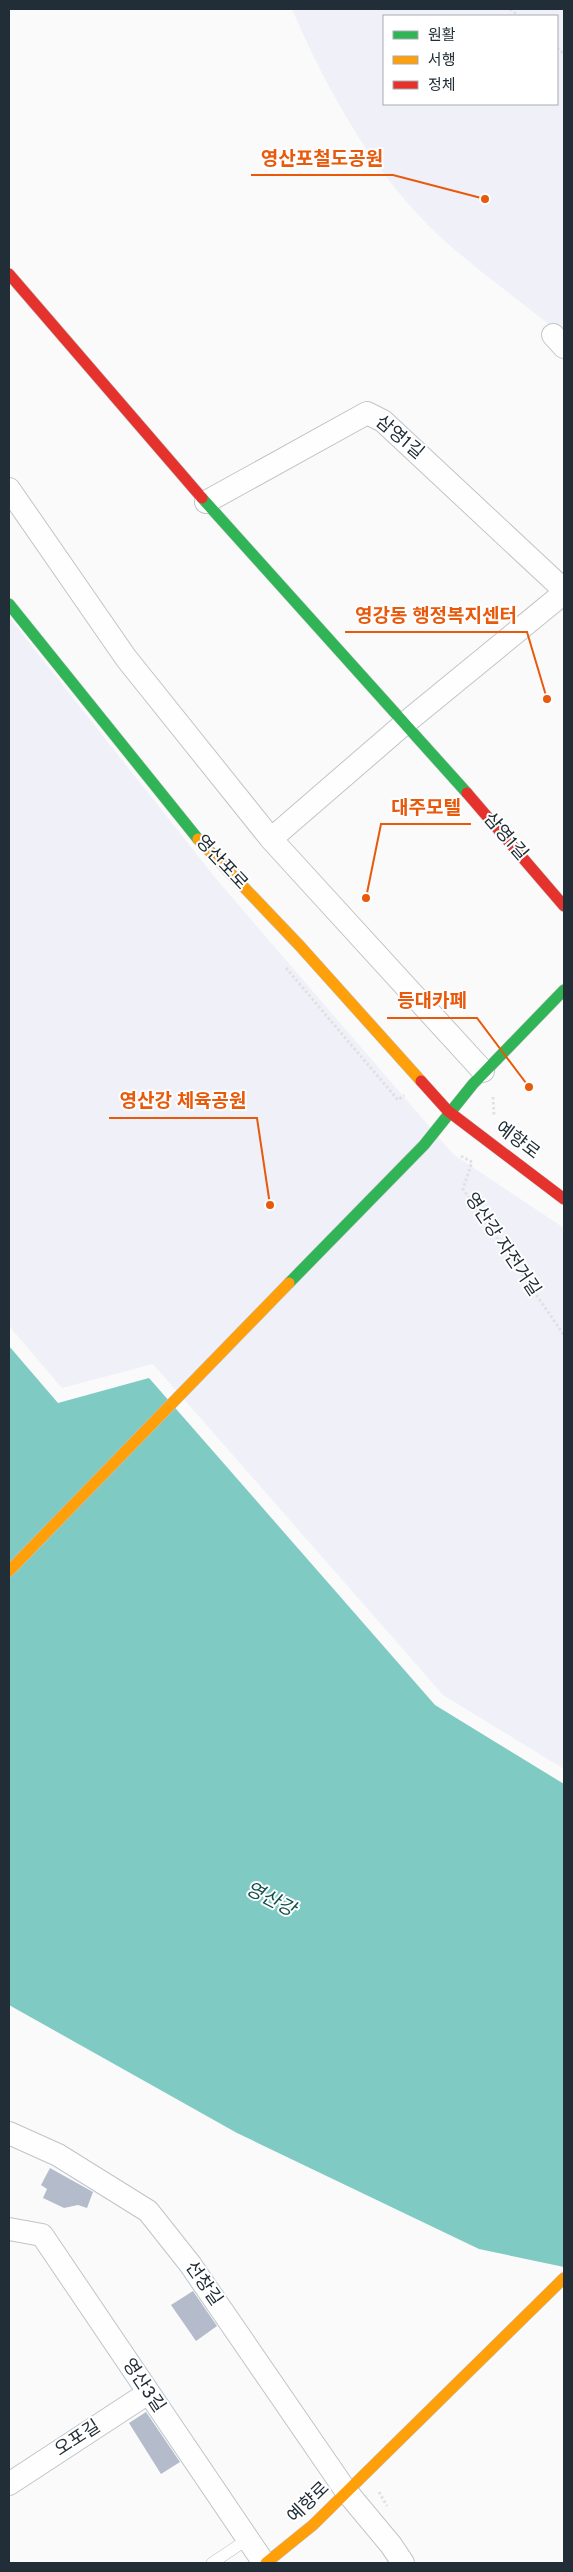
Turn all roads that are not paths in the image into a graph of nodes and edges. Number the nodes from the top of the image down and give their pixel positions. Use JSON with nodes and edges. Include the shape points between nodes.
{"nodes":[{"id":1,"x":9,"y":274,"type":"edge"},
{"id":2,"x":9,"y":489,"type":"edge"},
{"id":3,"x":206,"y":502,"type":"junction"},
{"id":4,"x":564,"y":592,"type":"edge"},
{"id":5,"x":9,"y":604,"type":"edge"},
{"id":6,"x":14,"y":615,"type":"edge"},
{"id":7,"x":404,"y":724,"type":"junction"},
{"id":8,"x":271,"y":839,"type":"junction"},
{"id":9,"x":564,"y":906,"type":"edge"},
{"id":10,"x":564,"y":990,"type":"edge"},
{"id":11,"x":483,"y":1071,"type":"junction"},
{"id":12,"x":448,"y":1111,"type":"junction"},
{"id":13,"x":564,"y":1199,"type":"edge"},
{"id":14,"x":9,"y":1572,"type":"edge"},
{"id":15,"x":9,"y":2133,"type":"edge"},
{"id":16,"x":9,"y":2229,"type":"edge"},
{"id":17,"x":564,"y":2278,"type":"edge"},
{"id":18,"x":148,"y":2393,"type":"junction"},
{"id":19,"x":9,"y":2484,"type":"edge"},
{"id":20,"x":339,"y":2498,"type":"junction"},
{"id":21,"x":248,"y":2539,"type":"junction"},
{"id":22,"x":212,"y":2563,"type":"edge"},
{"id":23,"x":265,"y":2563,"type":"edge"},
{"id":24,"x":403,"y":2563,"type":"edge"}],
"edges":[{"from":1,"to":3,"type":"street","name":"삼영1길"},
{"from":2,"to":8,"type":"street","via":[[126,658]]},
{"from":3,"to":4,"type":"street","name":"삼영1길","via":[[367,413],[383,421]]},
{"from":3,"to":7,"type":"street","name":"삼영1길"},
{"from":4,"to":7,"type":"street","name":"삼영1길"},
{"from":5,"to":6,"type":"street","name":"영산포로"},
{"from":6,"to":12,"type":"street","name":"영산포로","via":[[202,844],[299,945]]},
{"from":7,"to":8,"type":"street","name":"삼영1길"},
{"from":7,"to":9,"type":"street","name":"삼영1길"},
{"from":8,"to":11,"type":"street"},
{"from":10,"to":11,"type":"street"},
{"from":11,"to":12,"type":"street"},
{"from":12,"to":13,"type":"street","name":"예향로"},
{"from":12,"to":14,"type":"street","via":[[424,1145]]},
{"from":15,"to":20,"type":"street","name":"선창길","via":[[58,2155],[148,2211],[190,2264]]},
{"from":16,"to":18,"type":"street","name":"영산3길","via":[[42,2235]]},
{"from":17,"to":20,"type":"street","name":"예향로"},
{"from":18,"to":19,"type":"street","name":"오포길"},
{"from":18,"to":21,"type":"street","name":"영산3길"},
{"from":20,"to":23,"type":"street","name":"예향로"},
{"from":20,"to":24,"type":"street","name":"선창길","via":[[391,2545]]},
{"from":21,"to":22,"type":"lane"},
{"from":21,"to":23,"type":"street","name":"영산3길"}]}
